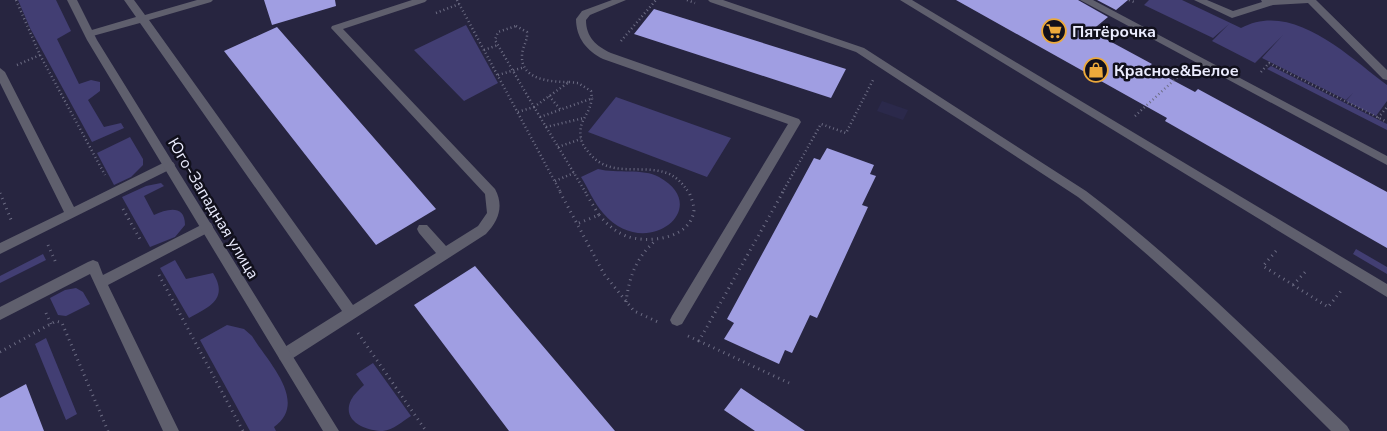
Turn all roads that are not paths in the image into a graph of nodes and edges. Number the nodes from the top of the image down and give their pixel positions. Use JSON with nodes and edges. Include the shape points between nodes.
{"nodes":[{"id":1,"x":72,"y":0,"type":"edge"},
{"id":2,"x":129,"y":0,"type":"edge"},
{"id":3,"x":208,"y":0,"type":"edge"},
{"id":4,"x":422,"y":0,"type":"edge"},
{"id":5,"x":621,"y":0,"type":"edge"},
{"id":6,"x":713,"y":0,"type":"edge"},
{"id":7,"x":905,"y":0,"type":"edge"},
{"id":8,"x":1085,"y":0,"type":"edge"},
{"id":9,"x":1199,"y":0,"type":"edge"},
{"id":10,"x":1269,"y":1,"type":"edge"},
{"id":11,"x":142,"y":19,"type":"junction"},
{"id":12,"x":89,"y":34,"type":"junction"},
{"id":13,"x":0,"y":72,"type":"edge"},
{"id":14,"x":1387,"y":76,"type":"edge"},
{"id":15,"x":1387,"y":161,"type":"edge"},
{"id":16,"x":170,"y":165,"type":"junction"},
{"id":17,"x":71,"y":214,"type":"junction"},
{"id":18,"x":207,"y":227,"type":"junction"},
{"id":19,"x":422,"y":229,"type":"dead end"},
{"id":20,"x":0,"y":249,"type":"edge"},
{"id":21,"x":445,"y":254,"type":"junction"},
{"id":22,"x":100,"y":283,"type":"junction"},
{"id":23,"x":1387,"y":291,"type":"edge"},
{"id":24,"x":351,"y":313,"type":"junction"},
{"id":25,"x":0,"y":314,"type":"edge"},
{"id":26,"x":672,"y":323,"type":"road end"},
{"id":27,"x":285,"y":355,"type":"junction"},
{"id":28,"x":172,"y":431,"type":"edge"},
{"id":29,"x":331,"y":431,"type":"edge"},
{"id":30,"x":1342,"y":431,"type":"edge"}],
"edges":[{"from":1,"to":12,"type":"street","name":"Юго-Западная улица"},
{"from":2,"to":11,"type":"street"},
{"from":3,"to":11,"type":"street"},
{"from":4,"to":21,"type":"street","via":[[336,28],[491,192],[495,203],[493,218],[482,230]]},
{"from":5,"to":26,"type":"street","via":[[586,13],[580,19],[583,34],[592,48],[795,122]]},
{"from":6,"to":30,"type":"street","via":[[860,50],[1082,194],[1118,220],[1160,258]]},
{"from":7,"to":23,"type":"street"},
{"from":8,"to":15,"type":"street"},
{"from":9,"to":10,"type":"street","via":[[1232,15]]},
{"from":10,"to":14,"type":"street","via":[[1310,0]]},
{"from":11,"to":12,"type":"street"},
{"from":11,"to":24,"type":"street"},
{"from":12,"to":16,"type":"street","name":"Юго-Западная улица"},
{"from":13,"to":17,"type":"street"},
{"from":16,"to":17,"type":"street"},
{"from":16,"to":18,"type":"street","name":"Юго-Западная улица"},
{"from":17,"to":20,"type":"street"},
{"from":18,"to":22,"type":"street"},
{"from":18,"to":27,"type":"street","name":"Юго-Западная улица"},
{"from":19,"to":21,"type":"street"},
{"from":21,"to":24,"type":"street"},
{"from":22,"to":25,"type":"street","via":[[93,266]]},
{"from":22,"to":28,"type":"street"},
{"from":24,"to":27,"type":"street"},
{"from":27,"to":29,"type":"street","name":"Юго-Западная улица"}]}
